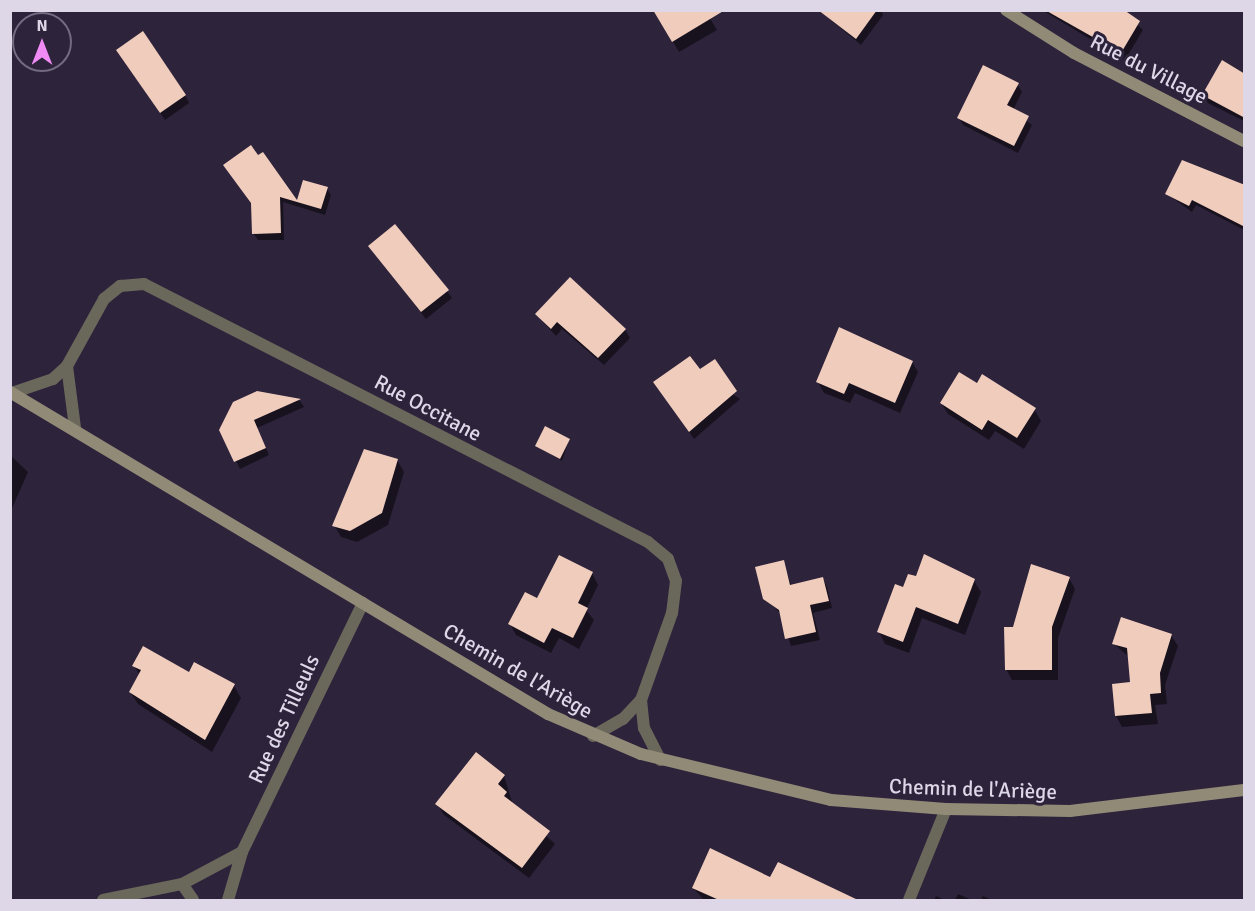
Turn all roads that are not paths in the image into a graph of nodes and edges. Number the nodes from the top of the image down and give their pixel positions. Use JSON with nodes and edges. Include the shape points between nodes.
{"nodes":[{"id":1,"x":1006,"y":10,"type":"edge"},
{"id":2,"x":1245,"y":141,"type":"edge"},
{"id":3,"x":67,"y":366,"type":"junction"},
{"id":4,"x":11,"y":393,"type":"edge"},
{"id":5,"x":75,"y":428,"type":"junction"},
{"id":6,"x":363,"y":603,"type":"junction"},
{"id":7,"x":641,"y":700,"type":"junction"},
{"id":8,"x":593,"y":736,"type":"junction"},
{"id":9,"x":660,"y":760,"type":"junction"},
{"id":10,"x":1245,"y":790,"type":"edge"},
{"id":11,"x":946,"y":809,"type":"junction"},
{"id":12,"x":242,"y":852,"type":"junction"},
{"id":13,"x":182,"y":884,"type":"junction"},
{"id":14,"x":103,"y":900,"type":"edge"},
{"id":15,"x":193,"y":900,"type":"edge"},
{"id":16,"x":228,"y":900,"type":"edge"},
{"id":17,"x":909,"y":900,"type":"edge"}],
"edges":[{"from":1,"to":2,"type":"street","name":"Rue du Village","via":[[1074,53]]},
{"from":3,"to":4,"type":"street","name":"Rue Occitane","via":[[53,379]]},
{"from":3,"to":5,"type":"street"},
{"from":3,"to":7,"type":"street","name":"Rue Occitane","via":[[104,299],[120,286],[144,284],[648,542],[668,560],[676,581],[672,613]]},
{"from":4,"to":5,"type":"street","name":"Chemin de l'Ariège"},
{"from":5,"to":6,"type":"street","name":"Chemin de l'Ariège"},
{"from":6,"to":8,"type":"street","name":"Chemin de l'Ariège"},
{"from":6,"to":12,"type":"street","name":"Rue des Tilleuls"},
{"from":7,"to":8,"type":"street","name":"Rue Occitane","via":[[623,719]]},
{"from":7,"to":9,"type":"street","name":"Rue Occitane","via":[[644,728]]},
{"from":8,"to":9,"type":"street","name":"Chemin de l'Ariège"},
{"from":9,"to":11,"type":"street","name":"Chemin de l'Ariège","via":[[831,800]]},
{"from":10,"to":11,"type":"street","name":"Chemin de l'Ariège","via":[[1070,811]]},
{"from":11,"to":17,"type":"street"},
{"from":12,"to":13,"type":"street"},
{"from":12,"to":16,"type":"street","name":"Rue des Tilleuls"},
{"from":13,"to":14,"type":"street"},
{"from":13,"to":15,"type":"street"}]}
